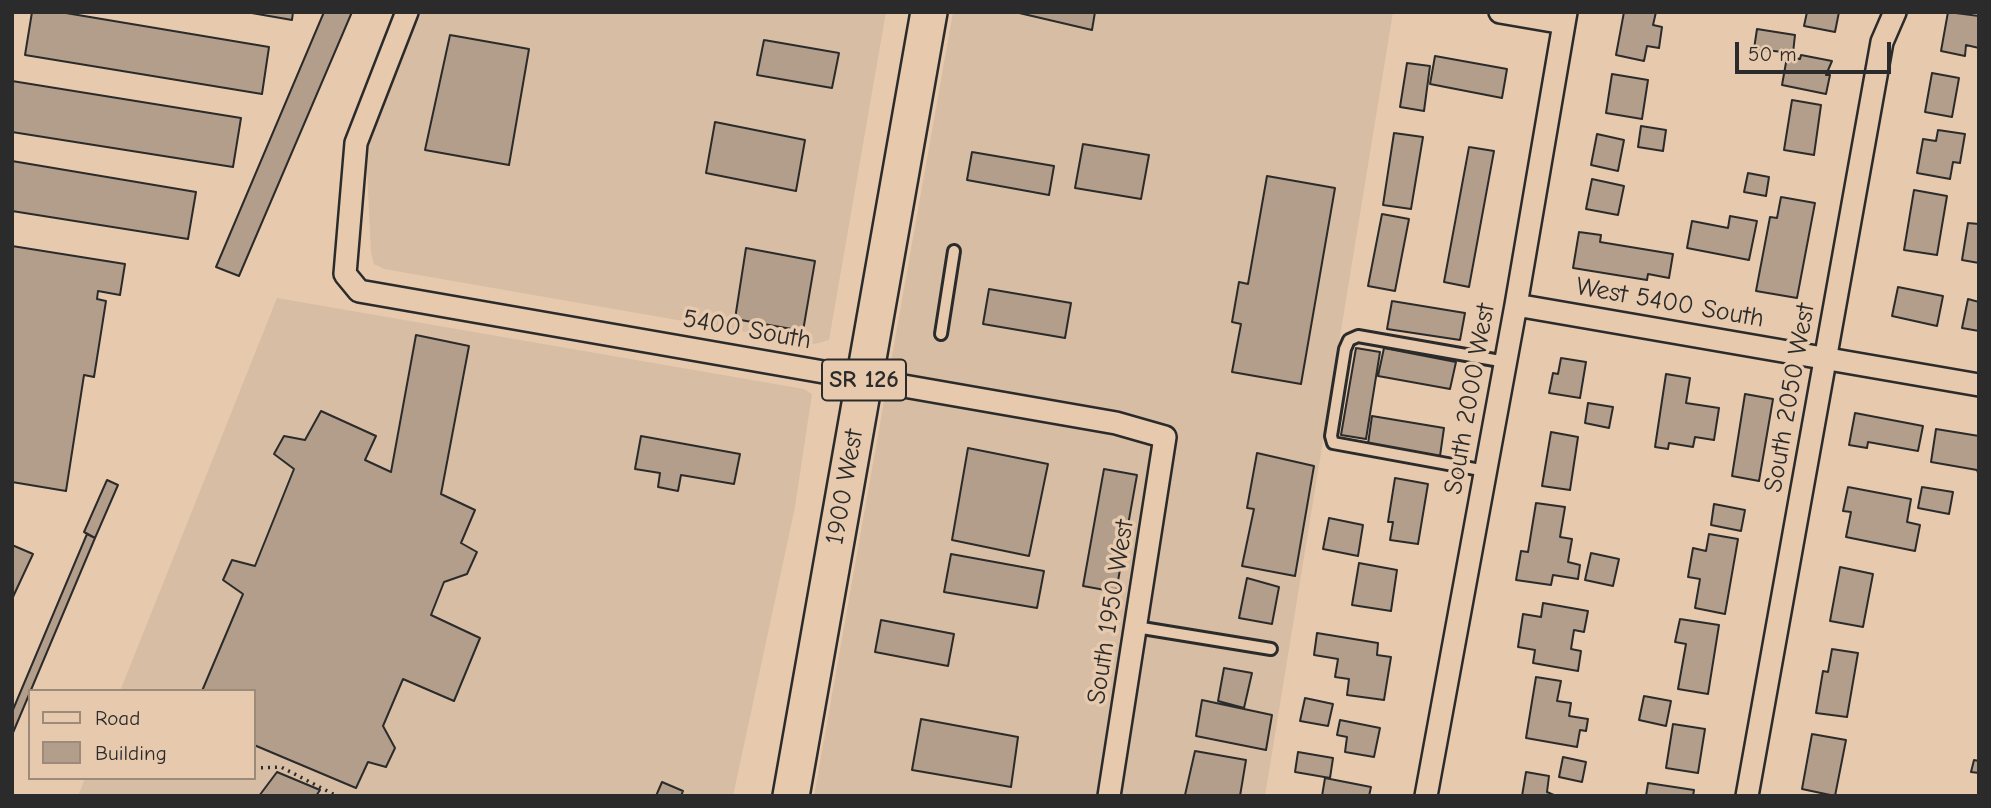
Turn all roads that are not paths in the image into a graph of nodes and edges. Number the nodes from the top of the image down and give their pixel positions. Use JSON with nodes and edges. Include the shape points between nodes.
{"nodes":[{"id":1,"x":407,"y":12,"type":"edge"},
{"id":2,"x":929,"y":12,"type":"edge"},
{"id":3,"x":1500,"y":12,"type":"edge"},
{"id":4,"x":1895,"y":12,"type":"edge"},
{"id":5,"x":1565,"y":18,"type":"edge"},
{"id":6,"x":954,"y":251,"type":"dead end"},
{"id":7,"x":1516,"y":305,"type":"junction"},
{"id":8,"x":941,"y":334,"type":"dead end"},
{"id":9,"x":1825,"y":358,"type":"junction"},
{"id":10,"x":1506,"y":362,"type":"junction"},
{"id":11,"x":864,"y":379,"type":"junction"},
{"id":12,"x":1979,"y":385,"type":"edge"},
{"id":13,"x":1166,"y":437,"type":"joint"},
{"id":14,"x":1486,"y":471,"type":"junction"},
{"id":15,"x":1136,"y":627,"type":"junction"},
{"id":16,"x":1270,"y":649,"type":"dead end"},
{"id":17,"x":799,"y":748,"type":"junction"},
{"id":18,"x":779,"y":796,"type":"edge"},
{"id":19,"x":791,"y":796,"type":"edge"},
{"id":20,"x":1110,"y":796,"type":"edge"},
{"id":21,"x":1426,"y":796,"type":"edge"},
{"id":22,"x":1747,"y":796,"type":"edge"}],
"edges":[{"from":1,"to":11,"type":"street","name":"5400 South","via":[[356,143],[345,274],[359,291]]},
{"from":2,"to":11,"type":"main road","name":"1900 West","number":"SR 126"},
{"from":3,"to":5,"type":"street"},
{"from":4,"to":9,"type":"street","name":"South 2050 West","via":[[1882,42]]},
{"from":5,"to":7,"type":"street","name":"South 2000 West"},
{"from":6,"to":8,"type":"lane"},
{"from":7,"to":9,"type":"street","name":"West 5400 South"},
{"from":7,"to":10,"type":"street","name":"South 2000 West"},
{"from":9,"to":12,"type":"street","name":"West 5400 South"},
{"from":9,"to":22,"type":"street","name":"South 2050 West"},
{"from":10,"to":14,"type":"street","name":"South 2000 West"},
{"from":10,"to":14,"type":"lane","via":[[1358,336],[1349,340],[1345,349],[1333,443]]},
{"from":11,"to":13,"type":"street","name":"5400 South","via":[[1116,423]]},
{"from":11,"to":17,"type":"main road","name":"1900 West","number":"SR 126"},
{"from":13,"to":15,"type":"street","name":"South 1950 West"},
{"from":14,"to":21,"type":"street","name":"South 2000 West"},
{"from":15,"to":16,"type":"lane"},
{"from":15,"to":20,"type":"street","name":"South 1950 West"},
{"from":17,"to":18,"type":"main road"},
{"from":17,"to":19,"type":"main road","name":"1900 West","number":"SR 126"}]}
